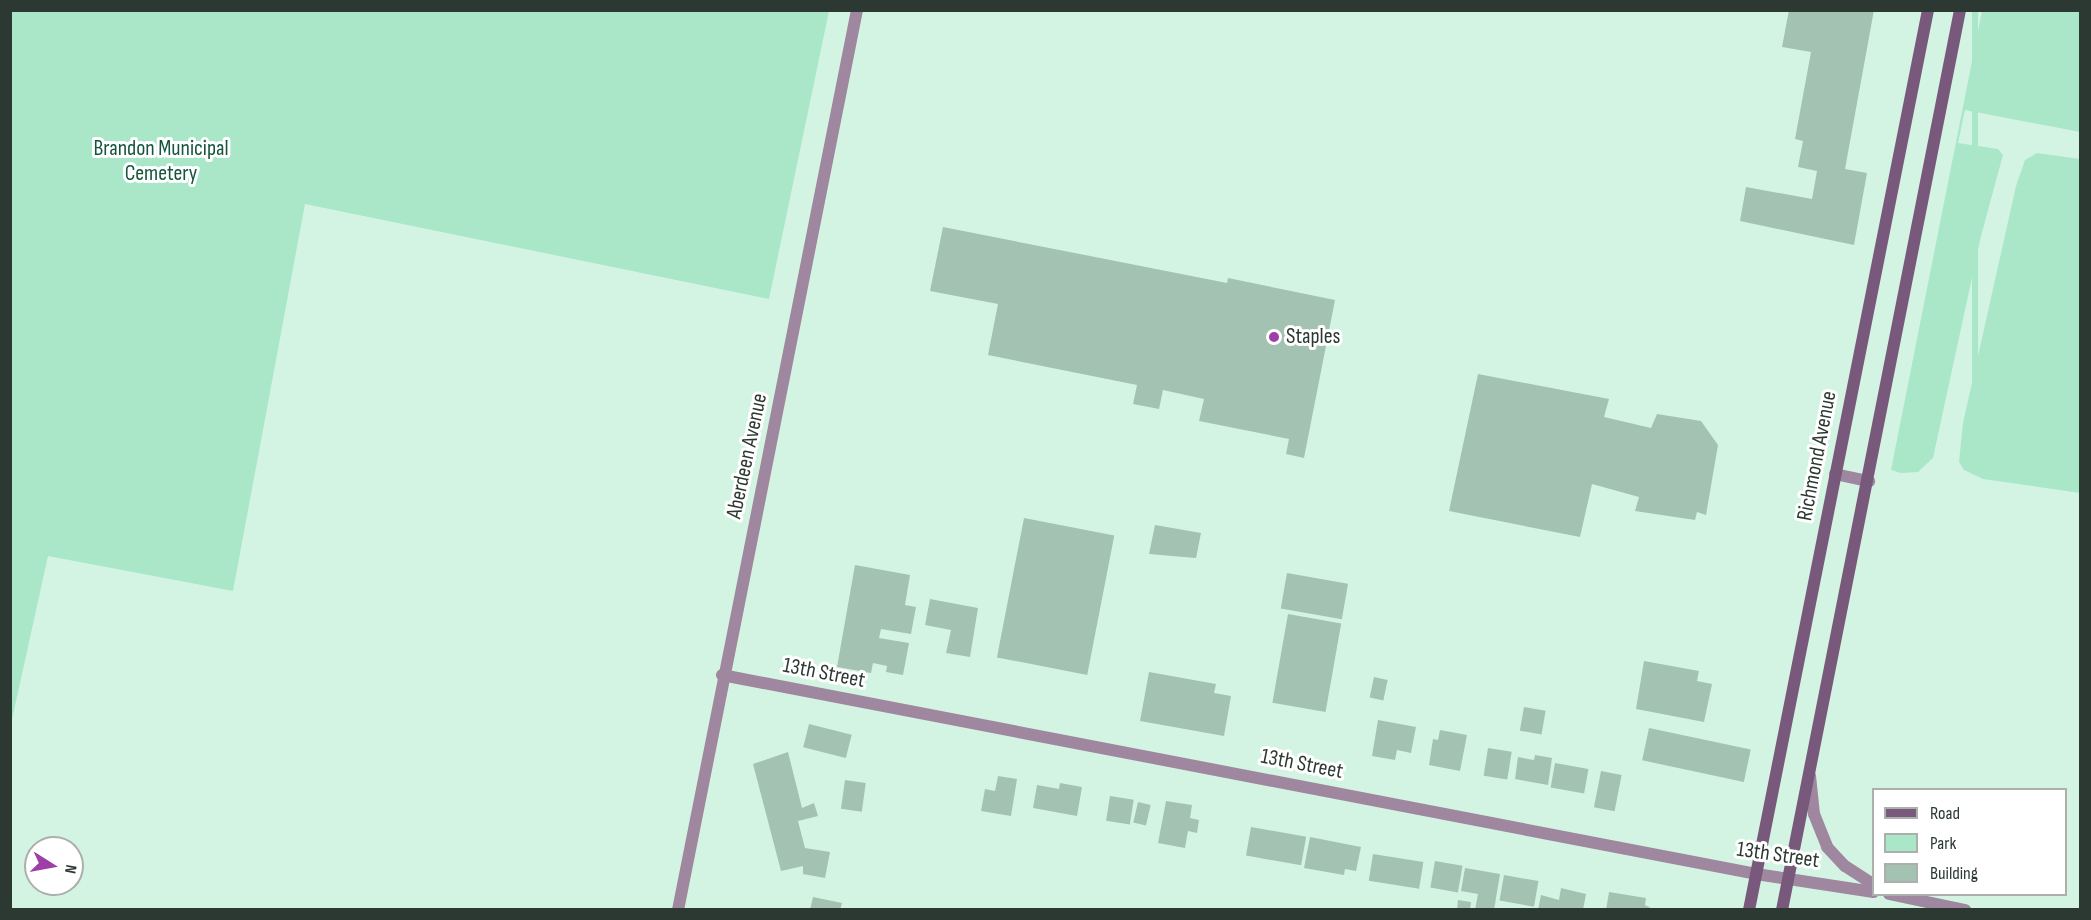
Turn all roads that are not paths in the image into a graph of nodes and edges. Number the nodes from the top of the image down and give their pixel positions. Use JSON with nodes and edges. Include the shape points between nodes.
{"nodes":[{"id":1,"x":857,"y":10,"type":"edge"},
{"id":2,"x":1928,"y":10,"type":"edge"},
{"id":3,"x":1960,"y":10,"type":"edge"},
{"id":4,"x":1835,"y":474,"type":"junction"},
{"id":5,"x":1869,"y":481,"type":"junction"},
{"id":6,"x":722,"y":675,"type":"junction"},
{"id":7,"x":1810,"y":767,"type":"junction"},
{"id":8,"x":1756,"y":874,"type":"junction"},
{"id":9,"x":1788,"y":877,"type":"junction"},
{"id":10,"x":1872,"y":884,"type":"edge"},
{"id":11,"x":1872,"y":892,"type":"edge"},
{"id":12,"x":1899,"y":896,"type":"edge"},
{"id":13,"x":678,"y":909,"type":"edge"},
{"id":14,"x":1749,"y":909,"type":"edge"},
{"id":15,"x":1782,"y":909,"type":"edge"},
{"id":16,"x":1965,"y":909,"type":"edge"}],
"edges":[{"from":1,"to":6,"type":"street","name":"Aberdeen Avenue"},
{"from":2,"to":4,"type":"main road","name":"Richmond Avenue"},
{"from":3,"to":5,"type":"main road"},
{"from":4,"to":5,"type":"street"},
{"from":4,"to":8,"type":"main road","name":"Richmond Avenue"},
{"from":5,"to":7,"type":"main road"},
{"from":6,"to":8,"type":"street","name":"13th Street"},
{"from":6,"to":13,"type":"street","name":"Aberdeen Avenue"},
{"from":7,"to":9,"type":"main road"},
{"from":7,"to":10,"type":"street","via":[[1814,814],[1827,847],[1845,866]]},
{"from":8,"to":9,"type":"street","name":"13th Street"},
{"from":8,"to":14,"type":"main road","name":"Richmond Avenue"},
{"from":9,"to":11,"type":"street","name":"13th Street"},
{"from":9,"to":15,"type":"main road"},
{"from":12,"to":16,"type":"street"}]}
